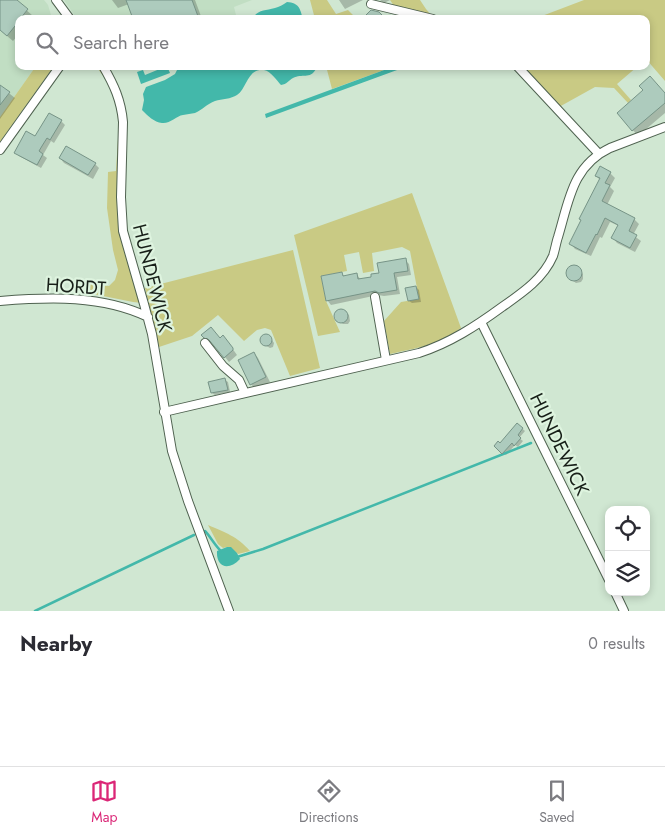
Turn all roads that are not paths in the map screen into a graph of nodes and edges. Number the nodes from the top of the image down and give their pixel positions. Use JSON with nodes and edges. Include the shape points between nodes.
{"nodes":[{"id":1,"x":56,"y":0,"type":"edge"},
{"id":2,"x":371,"y":4,"type":"dead end"},
{"id":3,"x":67,"y":15,"type":"edge"},
{"id":4,"x":416,"y":15,"type":"edge"},
{"id":5,"x":57,"y":70,"type":"edge"},
{"id":6,"x":105,"y":70,"type":"edge"},
{"id":7,"x":521,"y":70,"type":"edge"},
{"id":8,"x":665,"y":127,"type":"edge"},
{"id":9,"x":0,"y":150,"type":"edge"},
{"id":10,"x":599,"y":154,"type":"junction"},
{"id":11,"x":375,"y":297,"type":"dead end"},
{"id":12,"x":0,"y":301,"type":"edge"},
{"id":13,"x":148,"y":317,"type":"junction"},
{"id":14,"x":481,"y":322,"type":"junction"},
{"id":15,"x":205,"y":343,"type":"dead end"},
{"id":16,"x":386,"y":360,"type":"junction"},
{"id":17,"x":245,"y":393,"type":"junction"},
{"id":18,"x":164,"y":412,"type":"junction"},
{"id":19,"x":605,"y":572,"type":"edge"},
{"id":20,"x":617,"y":596,"type":"edge"},
{"id":21,"x":229,"y":611,"type":"edge"},
{"id":22,"x":624,"y":611,"type":"edge"}],
"edges":[{"from":1,"to":3,"type":"street"},
{"from":2,"to":4,"type":"street"},
{"from":5,"to":9,"type":"street"},
{"from":6,"to":13,"type":"street","name":"HUNDEWICK","via":[[122,111],[123,231]]},
{"from":7,"to":10,"type":"street"},
{"from":8,"to":10,"type":"street"},
{"from":10,"to":14,"type":"street","via":[[585,167],[574,185],[553,255],[545,270],[528,288]]},
{"from":11,"to":16,"type":"street"},
{"from":12,"to":13,"type":"street","name":"HORDT","via":[[86,300],[132,310]]},
{"from":13,"to":18,"type":"street","name":"HUNDEWICK"},
{"from":14,"to":16,"type":"street","via":[[434,348]]},
{"from":14,"to":19,"type":"street","name":"HUNDEWICK"},
{"from":15,"to":17,"type":"street","via":[[239,380]]},
{"from":16,"to":17,"type":"street"},
{"from":17,"to":18,"type":"street"},
{"from":18,"to":21,"type":"street","name":"HUNDEWICK","via":[[177,468]]},
{"from":20,"to":22,"type":"street"}]}
